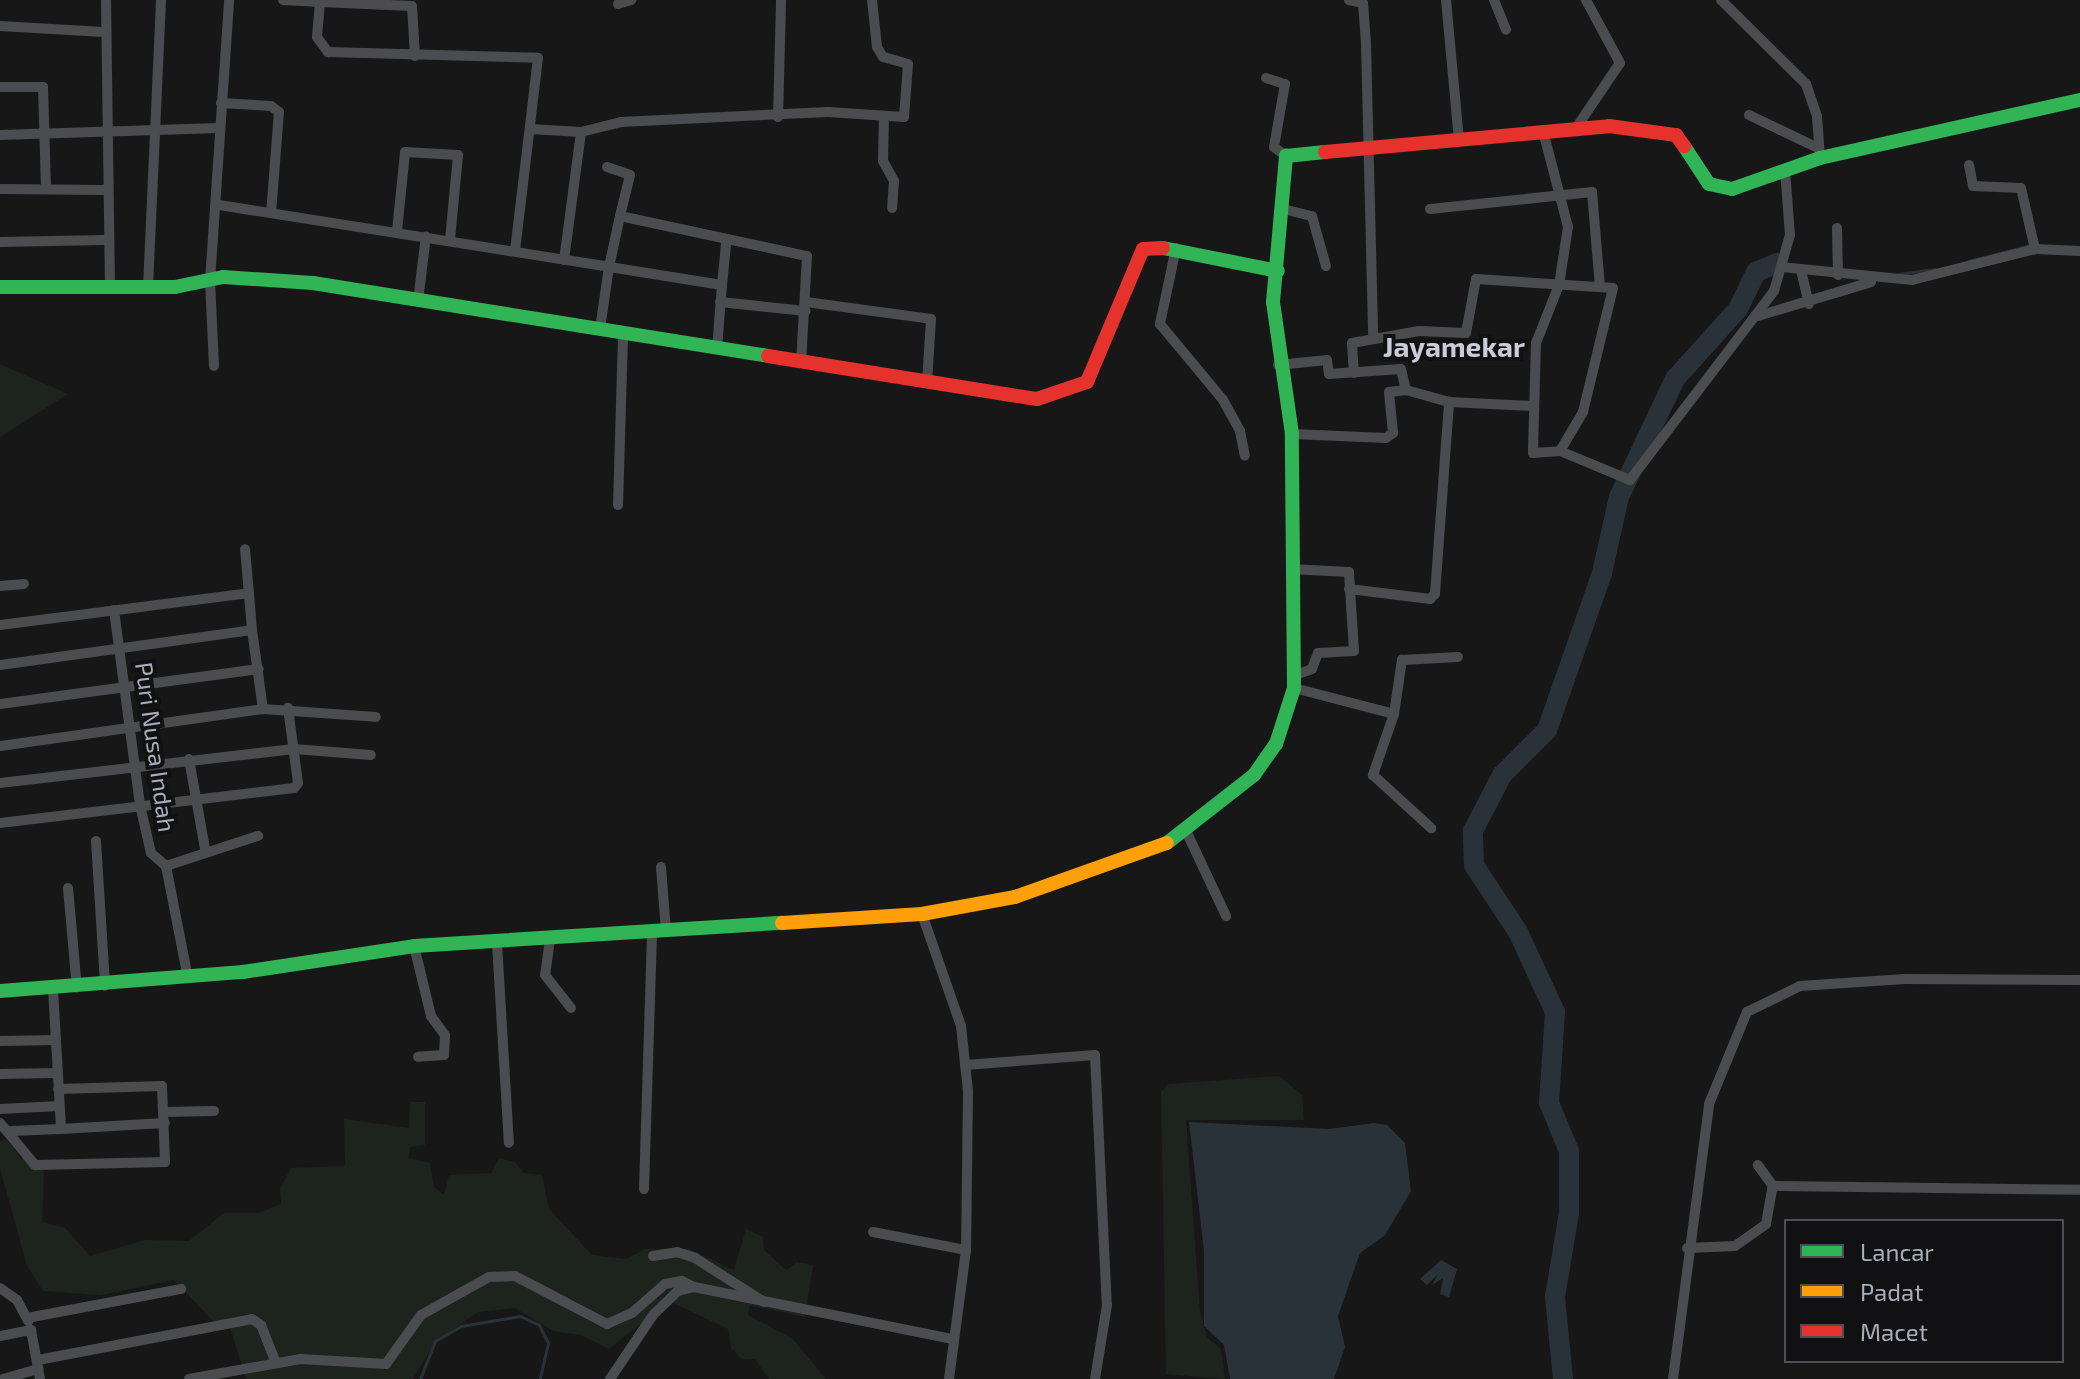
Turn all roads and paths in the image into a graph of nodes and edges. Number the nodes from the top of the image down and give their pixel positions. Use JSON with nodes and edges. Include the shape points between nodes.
{"nodes":[{"id":1,"x":106,"y":0,"type":"edge"},
{"id":2,"x":161,"y":0,"type":"edge"},
{"id":3,"x":229,"y":0,"type":"edge"},
{"id":4,"x":283,"y":0,"type":"edge"},
{"id":5,"x":631,"y":0,"type":"edge"},
{"id":6,"x":781,"y":0,"type":"edge"},
{"id":7,"x":872,"y":0,"type":"edge"},
{"id":8,"x":1349,"y":0,"type":"edge"},
{"id":9,"x":1446,"y":0,"type":"edge"},
{"id":10,"x":1494,"y":0,"type":"edge"},
{"id":11,"x":1586,"y":0,"type":"edge"},
{"id":12,"x":1721,"y":0,"type":"edge"},
{"id":13,"x":320,"y":2,"type":"edge"},
{"id":14,"x":1363,"y":2,"type":"edge"},
{"id":15,"x":618,"y":4,"type":"dead end"},
{"id":16,"x":0,"y":26,"type":"edge"},
{"id":17,"x":1506,"y":30,"type":"dead end"},
{"id":18,"x":104,"y":32,"type":"junction"},
{"id":19,"x":415,"y":56,"type":"junction"},
{"id":20,"x":1266,"y":78,"type":"dead end"},
{"id":21,"x":0,"y":87,"type":"edge"},
{"id":22,"x":2080,"y":100,"type":"edge"},
{"id":23,"x":221,"y":103,"type":"junction"},
{"id":24,"x":1749,"y":115,"type":"dead end"},
{"id":25,"x":884,"y":116,"type":"junction"},
{"id":26,"x":778,"y":117,"type":"junction"},
{"id":27,"x":152,"y":128,"type":"junction"},
{"id":28,"x":219,"y":128,"type":"junction"},
{"id":29,"x":1576,"y":128,"type":"junction"},
{"id":30,"x":530,"y":129,"type":"junction"},
{"id":31,"x":1543,"y":131,"type":"junction"},
{"id":32,"x":103,"y":132,"type":"junction"},
{"id":33,"x":581,"y":132,"type":"junction"},
{"id":34,"x":0,"y":135,"type":"edge"},
{"id":35,"x":40,"y":135,"type":"junction"},
{"id":36,"x":1459,"y":141,"type":"junction"},
{"id":37,"x":1372,"y":144,"type":"junction"},
{"id":38,"x":1819,"y":153,"type":"junction"},
{"id":39,"x":1286,"y":156,"type":"junction"},
{"id":40,"x":1969,"y":165,"type":"dead end"},
{"id":41,"x":607,"y":167,"type":"dead end"},
{"id":42,"x":1785,"y":170,"type":"junction"},
{"id":43,"x":46,"y":188,"type":"junction"},
{"id":44,"x":0,"y":189,"type":"edge"},
{"id":45,"x":105,"y":190,"type":"junction"},
{"id":46,"x":1561,"y":193,"type":"junction"},
{"id":47,"x":219,"y":205,"type":"junction"},
{"id":48,"x":892,"y":208,"type":"dead end"},
{"id":49,"x":1283,"y":209,"type":"junction"},
{"id":50,"x":1430,"y":209,"type":"dead end"},
{"id":51,"x":271,"y":213,"type":"junction"},
{"id":52,"x":620,"y":216,"type":"junction"},
{"id":53,"x":1837,"y":228,"type":"dead end"},
{"id":54,"x":397,"y":231,"type":"junction"},
{"id":55,"x":426,"y":236,"type":"junction"},
{"id":56,"x":105,"y":240,"type":"junction"},
{"id":57,"x":450,"y":240,"type":"junction"},
{"id":58,"x":0,"y":242,"type":"edge"},
{"id":59,"x":726,"y":244,"type":"junction"},
{"id":60,"x":1176,"y":248,"type":"junction"},
{"id":61,"x":2035,"y":249,"type":"junction"},
{"id":62,"x":515,"y":250,"type":"junction"},
{"id":63,"x":2080,"y":251,"type":"edge"},
{"id":64,"x":564,"y":260,"type":"junction"},
{"id":65,"x":1326,"y":266,"type":"dead end"},
{"id":66,"x":609,"y":267,"type":"junction"},
{"id":67,"x":1781,"y":267,"type":"junction"},
{"id":68,"x":1801,"y":270,"type":"junction"},
{"id":69,"x":1278,"y":271,"type":"junction"},
{"id":70,"x":1838,"y":275,"type":"junction"},
{"id":71,"x":210,"y":281,"type":"junction"},
{"id":72,"x":1875,"y":281,"type":"junction"},
{"id":73,"x":722,"y":285,"type":"junction"},
{"id":74,"x":1559,"y":285,"type":"junction"},
{"id":75,"x":0,"y":287,"type":"edge"},
{"id":76,"x":148,"y":287,"type":"junction"},
{"id":77,"x":1600,"y":287,"type":"junction"},
{"id":78,"x":110,"y":289,"type":"junction"},
{"id":79,"x":418,"y":301,"type":"junction"},
{"id":80,"x":720,"y":302,"type":"junction"},
{"id":81,"x":1809,"y":304,"type":"junction"},
{"id":82,"x":806,"y":306,"type":"junction"},
{"id":83,"x":1758,"y":316,"type":"junction"},
{"id":84,"x":600,"y":329,"type":"junction"},
{"id":85,"x":623,"y":336,"type":"junction"},
{"id":86,"x":1373,"y":338,"type":"junction"},
{"id":87,"x":717,"y":349,"type":"junction"},
{"id":88,"x":801,"y":362,"type":"junction"},
{"id":89,"x":1278,"y":365,"type":"junction"},
{"id":90,"x":214,"y":366,"type":"dead end"},
{"id":91,"x":1354,"y":373,"type":"junction"},
{"id":92,"x":927,"y":383,"type":"junction"},
{"id":93,"x":1406,"y":390,"type":"junction"},
{"id":94,"x":1449,"y":402,"type":"junction"},
{"id":95,"x":1533,"y":406,"type":"junction"},
{"id":96,"x":1292,"y":434,"type":"junction"},
{"id":97,"x":1560,"y":451,"type":"junction"},
{"id":98,"x":1245,"y":456,"type":"dead end"},
{"id":99,"x":618,"y":505,"type":"dead end"},
{"id":100,"x":245,"y":549,"type":"dead end"},
{"id":101,"x":1291,"y":569,"type":"junction"},
{"id":102,"x":24,"y":584,"type":"dead end"},
{"id":103,"x":0,"y":586,"type":"edge"},
{"id":104,"x":1349,"y":589,"type":"junction"},
{"id":105,"x":249,"y":593,"type":"junction"},
{"id":106,"x":114,"y":610,"type":"junction"},
{"id":107,"x":0,"y":625,"type":"edge"},
{"id":108,"x":252,"y":630,"type":"junction"},
{"id":109,"x":122,"y":647,"type":"junction"},
{"id":110,"x":1458,"y":657,"type":"dead end"},
{"id":111,"x":0,"y":665,"type":"edge"},
{"id":112,"x":259,"y":669,"type":"junction"},
{"id":113,"x":1293,"y":682,"type":"junction"},
{"id":114,"x":126,"y":687,"type":"junction"},
{"id":115,"x":0,"y":704,"type":"edge"},
{"id":116,"x":288,"y":708,"type":"junction"},
{"id":117,"x":263,"y":709,"type":"junction"},
{"id":118,"x":1394,"y":714,"type":"junction"},
{"id":119,"x":376,"y":717,"type":"dead end"},
{"id":120,"x":129,"y":728,"type":"junction"},
{"id":121,"x":0,"y":746,"type":"edge"},
{"id":122,"x":294,"y":749,"type":"junction"},
{"id":123,"x":371,"y":755,"type":"dead end"},
{"id":124,"x":189,"y":759,"type":"junction"},
{"id":125,"x":134,"y":766,"type":"junction"},
{"id":126,"x":0,"y":783,"type":"edge"},
{"id":127,"x":192,"y":796,"type":"junction"},
{"id":128,"x":140,"y":805,"type":"junction"},
{"id":129,"x":0,"y":823,"type":"edge"},
{"id":130,"x":1431,"y":828,"type":"dead end"},
{"id":131,"x":1187,"y":833,"type":"junction"},
{"id":132,"x":258,"y":836,"type":"dead end"},
{"id":133,"x":96,"y":841,"type":"dead end"},
{"id":134,"x":205,"y":849,"type":"junction"},
{"id":135,"x":166,"y":866,"type":"junction"},
{"id":136,"x":661,"y":867,"type":"dead end"},
{"id":137,"x":68,"y":888,"type":"dead end"},
{"id":138,"x":922,"y":914,"type":"junction"},
{"id":139,"x":1226,"y":916,"type":"dead end"},
{"id":140,"x":659,"y":931,"type":"junction"},
{"id":141,"x":550,"y":940,"type":"junction"},
{"id":142,"x":497,"y":943,"type":"junction"},
{"id":143,"x":414,"y":946,"type":"junction"},
{"id":144,"x":188,"y":978,"type":"junction"},
{"id":145,"x":2080,"y":980,"type":"edge"},
{"id":146,"x":105,"y":986,"type":"junction"},
{"id":147,"x":77,"y":988,"type":"junction"},
{"id":148,"x":53,"y":989,"type":"junction"},
{"id":149,"x":0,"y":991,"type":"edge"},
{"id":150,"x":571,"y":1008,"type":"dead end"},
{"id":151,"x":56,"y":1040,"type":"junction"},
{"id":152,"x":0,"y":1041,"type":"edge"},
{"id":153,"x":418,"y":1057,"type":"dead end"},
{"id":154,"x":965,"y":1065,"type":"junction"},
{"id":155,"x":57,"y":1073,"type":"junction"},
{"id":156,"x":0,"y":1074,"type":"edge"},
{"id":157,"x":58,"y":1089,"type":"junction"},
{"id":158,"x":59,"y":1106,"type":"junction"},
{"id":159,"x":0,"y":1109,"type":"edge"},
{"id":160,"x":214,"y":1111,"type":"dead end"},
{"id":161,"x":165,"y":1118,"type":"junction"},
{"id":162,"x":0,"y":1123,"type":"edge"},
{"id":163,"x":61,"y":1129,"type":"junction"},
{"id":164,"x":10,"y":1131,"type":"junction"},
{"id":165,"x":509,"y":1143,"type":"dead end"},
{"id":166,"x":1758,"y":1165,"type":"dead end"},
{"id":167,"x":1773,"y":1186,"type":"junction"},
{"id":168,"x":644,"y":1189,"type":"dead end"},
{"id":169,"x":2080,"y":1190,"type":"edge"},
{"id":170,"x":873,"y":1232,"type":"dead end"},
{"id":171,"x":1687,"y":1248,"type":"junction"},
{"id":172,"x":966,"y":1250,"type":"junction"},
{"id":173,"x":653,"y":1256,"type":"dead end"},
{"id":174,"x":694,"y":1287,"type":"junction"},
{"id":175,"x":0,"y":1288,"type":"edge"},
{"id":176,"x":181,"y":1289,"type":"dead end"},
{"id":177,"x":768,"y":1305,"type":"junction"},
{"id":178,"x":27,"y":1318,"type":"junction"},
{"id":179,"x":31,"y":1330,"type":"junction"},
{"id":180,"x":0,"y":1336,"type":"edge"},
{"id":181,"x":953,"y":1339,"type":"junction"},
{"id":182,"x":276,"y":1363,"type":"junction"},
{"id":183,"x":39,"y":1369,"type":"edge"},
{"id":184,"x":3,"y":1379,"type":"edge"},
{"id":185,"x":189,"y":1379,"type":"edge"},
{"id":186,"x":610,"y":1379,"type":"edge"},
{"id":187,"x":949,"y":1379,"type":"edge"},
{"id":188,"x":1095,"y":1379,"type":"edge"},
{"id":189,"x":1673,"y":1379,"type":"edge"}],
"edges":[{"from":1,"to":18,"type":"street"},
{"from":2,"to":27,"type":"street"},
{"from":3,"to":23,"type":"street"},
{"from":4,"to":13,"type":"street"},
{"from":5,"to":15,"type":"street"},
{"from":6,"to":26,"type":"street"},
{"from":7,"to":25,"type":"street","via":[[879,51],[908,64],[905,115]]},
{"from":8,"to":14,"type":"street"},
{"from":9,"to":36,"type":"street"},
{"from":10,"to":17,"type":"street"},
{"from":11,"to":29,"type":"street","via":[[1620,63]]},
{"from":12,"to":38,"type":"street","via":[[1806,84],[1817,116]]},
{"from":13,"to":19,"type":"street","via":[[317,37],[322,49]]},
{"from":13,"to":19,"type":"street","via":[[412,6]]},
{"from":14,"to":37,"type":"street"},
{"from":16,"to":18,"type":"street"},
{"from":18,"to":32,"type":"street"},
{"from":19,"to":30,"type":"street","via":[[535,55],[540,66]]},
{"from":20,"to":39,"type":"street","via":[[1285,84],[1274,147]]},
{"from":21,"to":35,"type":"street","via":[[43,87]]},
{"from":22,"to":38,"type":"street"},
{"from":23,"to":28,"type":"street"},
{"from":23,"to":51,"type":"street","via":[[271,106],[279,112]]},
{"from":24,"to":38,"type":"street"},
{"from":25,"to":26,"type":"street"},
{"from":25,"to":48,"type":"street","via":[[883,161],[894,181]]},
{"from":26,"to":33,"type":"street","via":[[621,122]]},
{"from":27,"to":28,"type":"street"},
{"from":27,"to":32,"type":"street"},
{"from":27,"to":76,"type":"street"},
{"from":28,"to":47,"type":"street"},
{"from":29,"to":31,"type":"street"},
{"from":29,"to":42,"type":"street","via":[[1676,135],[1699,175],[1720,189]]},
{"from":30,"to":33,"type":"street"},
{"from":30,"to":62,"type":"street"},
{"from":31,"to":36,"type":"street"},
{"from":31,"to":46,"type":"street"},
{"from":32,"to":35,"type":"street"},
{"from":32,"to":45,"type":"street"},
{"from":33,"to":64,"type":"street"},
{"from":34,"to":35,"type":"street"},
{"from":35,"to":43,"type":"street"},
{"from":36,"to":37,"type":"street"},
{"from":37,"to":39,"type":"street"},
{"from":37,"to":86,"type":"street"},
{"from":38,"to":42,"type":"street"},
{"from":39,"to":49,"type":"street"},
{"from":40,"to":61,"type":"street","via":[[1973,186],[2021,188]]},
{"from":41,"to":52,"type":"street","via":[[630,175]]},
{"from":42,"to":67,"type":"street","via":[[1790,235]]},
{"from":43,"to":44,"type":"street"},
{"from":43,"to":45,"type":"street"},
{"from":45,"to":56,"type":"street"},
{"from":46,"to":50,"type":"street"},
{"from":46,"to":74,"type":"street","via":[[1568,227]]},
{"from":46,"to":77,"type":"street","via":[[1597,196]]},
{"from":47,"to":51,"type":"street"},
{"from":47,"to":71,"type":"street"},
{"from":49,"to":65,"type":"street","via":[[1312,216]]},
{"from":49,"to":69,"type":"street"},
{"from":51,"to":54,"type":"street"},
{"from":52,"to":59,"type":"street","via":[[685,227]]},
{"from":52,"to":66,"type":"street"},
{"from":53,"to":70,"type":"street"},
{"from":54,"to":55,"type":"street"},
{"from":54,"to":57,"type":"street","via":[[405,152],[458,155]]},
{"from":55,"to":57,"type":"street"},
{"from":55,"to":79,"type":"street"},
{"from":56,"to":58,"type":"street"},
{"from":56,"to":78,"type":"street"},
{"from":57,"to":62,"type":"street"},
{"from":59,"to":73,"type":"street"},
{"from":59,"to":82,"type":"street","via":[[807,256]]},
{"from":60,"to":69,"type":"street"},
{"from":60,"to":92,"type":"street","via":[[1151,247],[1137,254],[1084,385],[1037,399]]},
{"from":60,"to":98,"type":"street","via":[[1160,324],[1223,400],[1240,431]]},
{"from":61,"to":63,"type":"street"},
{"from":61,"to":72,"type":"street","via":[[1945,274]]},
{"from":62,"to":64,"type":"street"},
{"from":64,"to":66,"type":"street"},
{"from":66,"to":73,"type":"street"},
{"from":66,"to":84,"type":"street"},
{"from":67,"to":68,"type":"street"},
{"from":67,"to":83,"type":"street"},
{"from":68,"to":70,"type":"street"},
{"from":68,"to":81,"type":"street"},
{"from":69,"to":89,"type":"street","via":[[1273,302]]},
{"from":70,"to":72,"type":"street"},
{"from":71,"to":76,"type":"street"},
{"from":71,"to":79,"type":"street","via":[[313,283]]},
{"from":71,"to":90,"type":"street"},
{"from":72,"to":81,"type":"street"},
{"from":73,"to":80,"type":"street"},
{"from":74,"to":77,"type":"street"},
{"from":74,"to":86,"type":"street","via":[[1476,279],[1466,333]]},
{"from":74,"to":95,"type":"street","via":[[1536,343]]},
{"from":75,"to":78,"type":"street"},
{"from":76,"to":78,"type":"street"},
{"from":77,"to":97,"type":"street","via":[[1613,288],[1615,299],[1583,412]]},
{"from":79,"to":84,"type":"street"},
{"from":80,"to":82,"type":"street"},
{"from":80,"to":87,"type":"street"},
{"from":81,"to":83,"type":"street"},
{"from":82,"to":88,"type":"street"},
{"from":82,"to":92,"type":"street","via":[[929,318]]},
{"from":83,"to":97,"type":"street","via":[[1630,480]]},
{"from":84,"to":85,"type":"street"},
{"from":85,"to":87,"type":"street"},
{"from":85,"to":99,"type":"street"},
{"from":86,"to":91,"type":"street","via":[[1349,348]]},
{"from":87,"to":88,"type":"street"},
{"from":88,"to":92,"type":"street"},
{"from":89,"to":91,"type":"street","via":[[1327,360],[1329,374]]},
{"from":89,"to":96,"type":"street"},
{"from":91,"to":93,"type":"street","via":[[1401,369]]},
{"from":93,"to":94,"type":"street"},
{"from":93,"to":96,"type":"street","via":[[1389,392],[1393,433],[1386,438]]},
{"from":94,"to":95,"type":"street"},
{"from":94,"to":104,"type":"street","via":[[1435,594],[1430,599]]},
{"from":95,"to":97,"type":"street","via":[[1535,456]]},
{"from":96,"to":101,"type":"street"},
{"from":100,"to":105,"type":"street"},
{"from":101,"to":104,"type":"street","via":[[1349,572]]},
{"from":101,"to":113,"type":"street"},
{"from":102,"to":103,"type":"street"},
{"from":104,"to":113,"type":"street","via":[[1354,651],[1318,653],[1312,669]]},
{"from":105,"to":106,"type":"street"},
{"from":105,"to":108,"type":"street"},
{"from":106,"to":107,"type":"street"},
{"from":106,"to":109,"type":"street","name":"Puri Nusa Indah"},
{"from":108,"to":109,"type":"street"},
{"from":108,"to":112,"type":"street"},
{"from":109,"to":111,"type":"street"},
{"from":109,"to":114,"type":"street","name":"Puri Nusa Indah"},
{"from":110,"to":118,"type":"street","via":[[1402,660]]},
{"from":112,"to":114,"type":"street"},
{"from":112,"to":117,"type":"street"},
{"from":113,"to":118,"type":"street"},
{"from":113,"to":131,"type":"street","via":[[1276,744],[1254,775]]},
{"from":114,"to":115,"type":"street"},
{"from":114,"to":120,"type":"street","name":"Puri Nusa Indah"},
{"from":116,"to":117,"type":"street"},
{"from":116,"to":119,"type":"street"},
{"from":116,"to":122,"type":"street"},
{"from":117,"to":120,"type":"street"},
{"from":118,"to":130,"type":"street","via":[[1373,775]]},
{"from":120,"to":121,"type":"street"},
{"from":120,"to":125,"type":"street","name":"Puri Nusa Indah"},
{"from":122,"to":123,"type":"street"},
{"from":122,"to":124,"type":"street"},
{"from":122,"to":127,"type":"street","via":[[294,788]]},
{"from":124,"to":125,"type":"street"},
{"from":124,"to":127,"type":"street"},
{"from":125,"to":126,"type":"street"},
{"from":125,"to":128,"type":"street","name":"Puri Nusa Indah"},
{"from":127,"to":128,"type":"street"},
{"from":127,"to":134,"type":"street"},
{"from":128,"to":129,"type":"street"},
{"from":128,"to":135,"type":"street","name":"Puri Nusa Indah","via":[[151,853]]},
{"from":131,"to":138,"type":"street","via":[[1100,872]]},
{"from":131,"to":139,"type":"street"},
{"from":132,"to":134,"type":"street"},
{"from":133,"to":146,"type":"street"},
{"from":134,"to":135,"type":"street"},
{"from":135,"to":144,"type":"street","name":"Puri Nusa Indah"},
{"from":136,"to":140,"type":"street"},
{"from":137,"to":147,"type":"street"},
{"from":138,"to":140,"type":"street"},
{"from":138,"to":154,"type":"street","via":[[957,1012]]},
{"from":140,"to":141,"type":"street"},
{"from":140,"to":168,"type":"street"},
{"from":141,"to":142,"type":"street"},
{"from":141,"to":150,"type":"street","via":[[545,975]]},
{"from":142,"to":143,"type":"street"},
{"from":142,"to":165,"type":"street"},
{"from":143,"to":144,"type":"street"},
{"from":143,"to":153,"type":"street","via":[[431,1016],[445,1035],[444,1055]]},
{"from":144,"to":146,"type":"street"},
{"from":145,"to":171,"type":"street","via":[[1905,979],[1800,986],[1750,1009],[1709,1104]]},
{"from":146,"to":147,"type":"street"},
{"from":147,"to":148,"type":"street"},
{"from":148,"to":149,"type":"street"},
{"from":148,"to":151,"type":"street"},
{"from":151,"to":152,"type":"street"},
{"from":151,"to":155,"type":"street"},
{"from":154,"to":172,"type":"street"},
{"from":154,"to":188,"type":"street","via":[[1095,1055],[1107,1305]]},
{"from":155,"to":156,"type":"street"},
{"from":155,"to":157,"type":"street"},
{"from":157,"to":158,"type":"street"},
{"from":157,"to":161,"type":"street","via":[[159,1084]]},
{"from":158,"to":159,"type":"street"},
{"from":158,"to":163,"type":"street"},
{"from":160,"to":161,"type":"street"},
{"from":161,"to":163,"type":"street"},
{"from":161,"to":164,"type":"street","via":[[166,1160],[158,1163],[35,1165]]},
{"from":162,"to":164,"type":"street"},
{"from":163,"to":164,"type":"street"},
{"from":166,"to":167,"type":"street"},
{"from":167,"to":169,"type":"street"},
{"from":167,"to":171,"type":"street","via":[[1766,1224],[1746,1242]]},
{"from":170,"to":172,"type":"street"},
{"from":171,"to":189,"type":"street"},
{"from":172,"to":181,"type":"street"},
{"from":173,"to":177,"type":"street","via":[[677,1252],[695,1258]]},
{"from":174,"to":177,"type":"street"},
{"from":174,"to":182,"type":"street","via":[[665,1284],[632,1313],[607,1324],[593,1322],[528,1281],[489,1277],[421,1315],[386,1364],[328,1358]]},
{"from":174,"to":186,"type":"street","via":[[678,1291],[653,1315]]},
{"from":175,"to":178,"type":"street"},
{"from":176,"to":178,"type":"street"},
{"from":177,"to":181,"type":"street"},
{"from":178,"to":179,"type":"street"},
{"from":179,"to":180,"type":"street"},
{"from":179,"to":183,"type":"street"},
{"from":181,"to":187,"type":"street"},
{"from":182,"to":183,"type":"street","via":[[261,1325],[252,1319]]},
{"from":182,"to":185,"type":"street"},
{"from":183,"to":184,"type":"street"}]}
